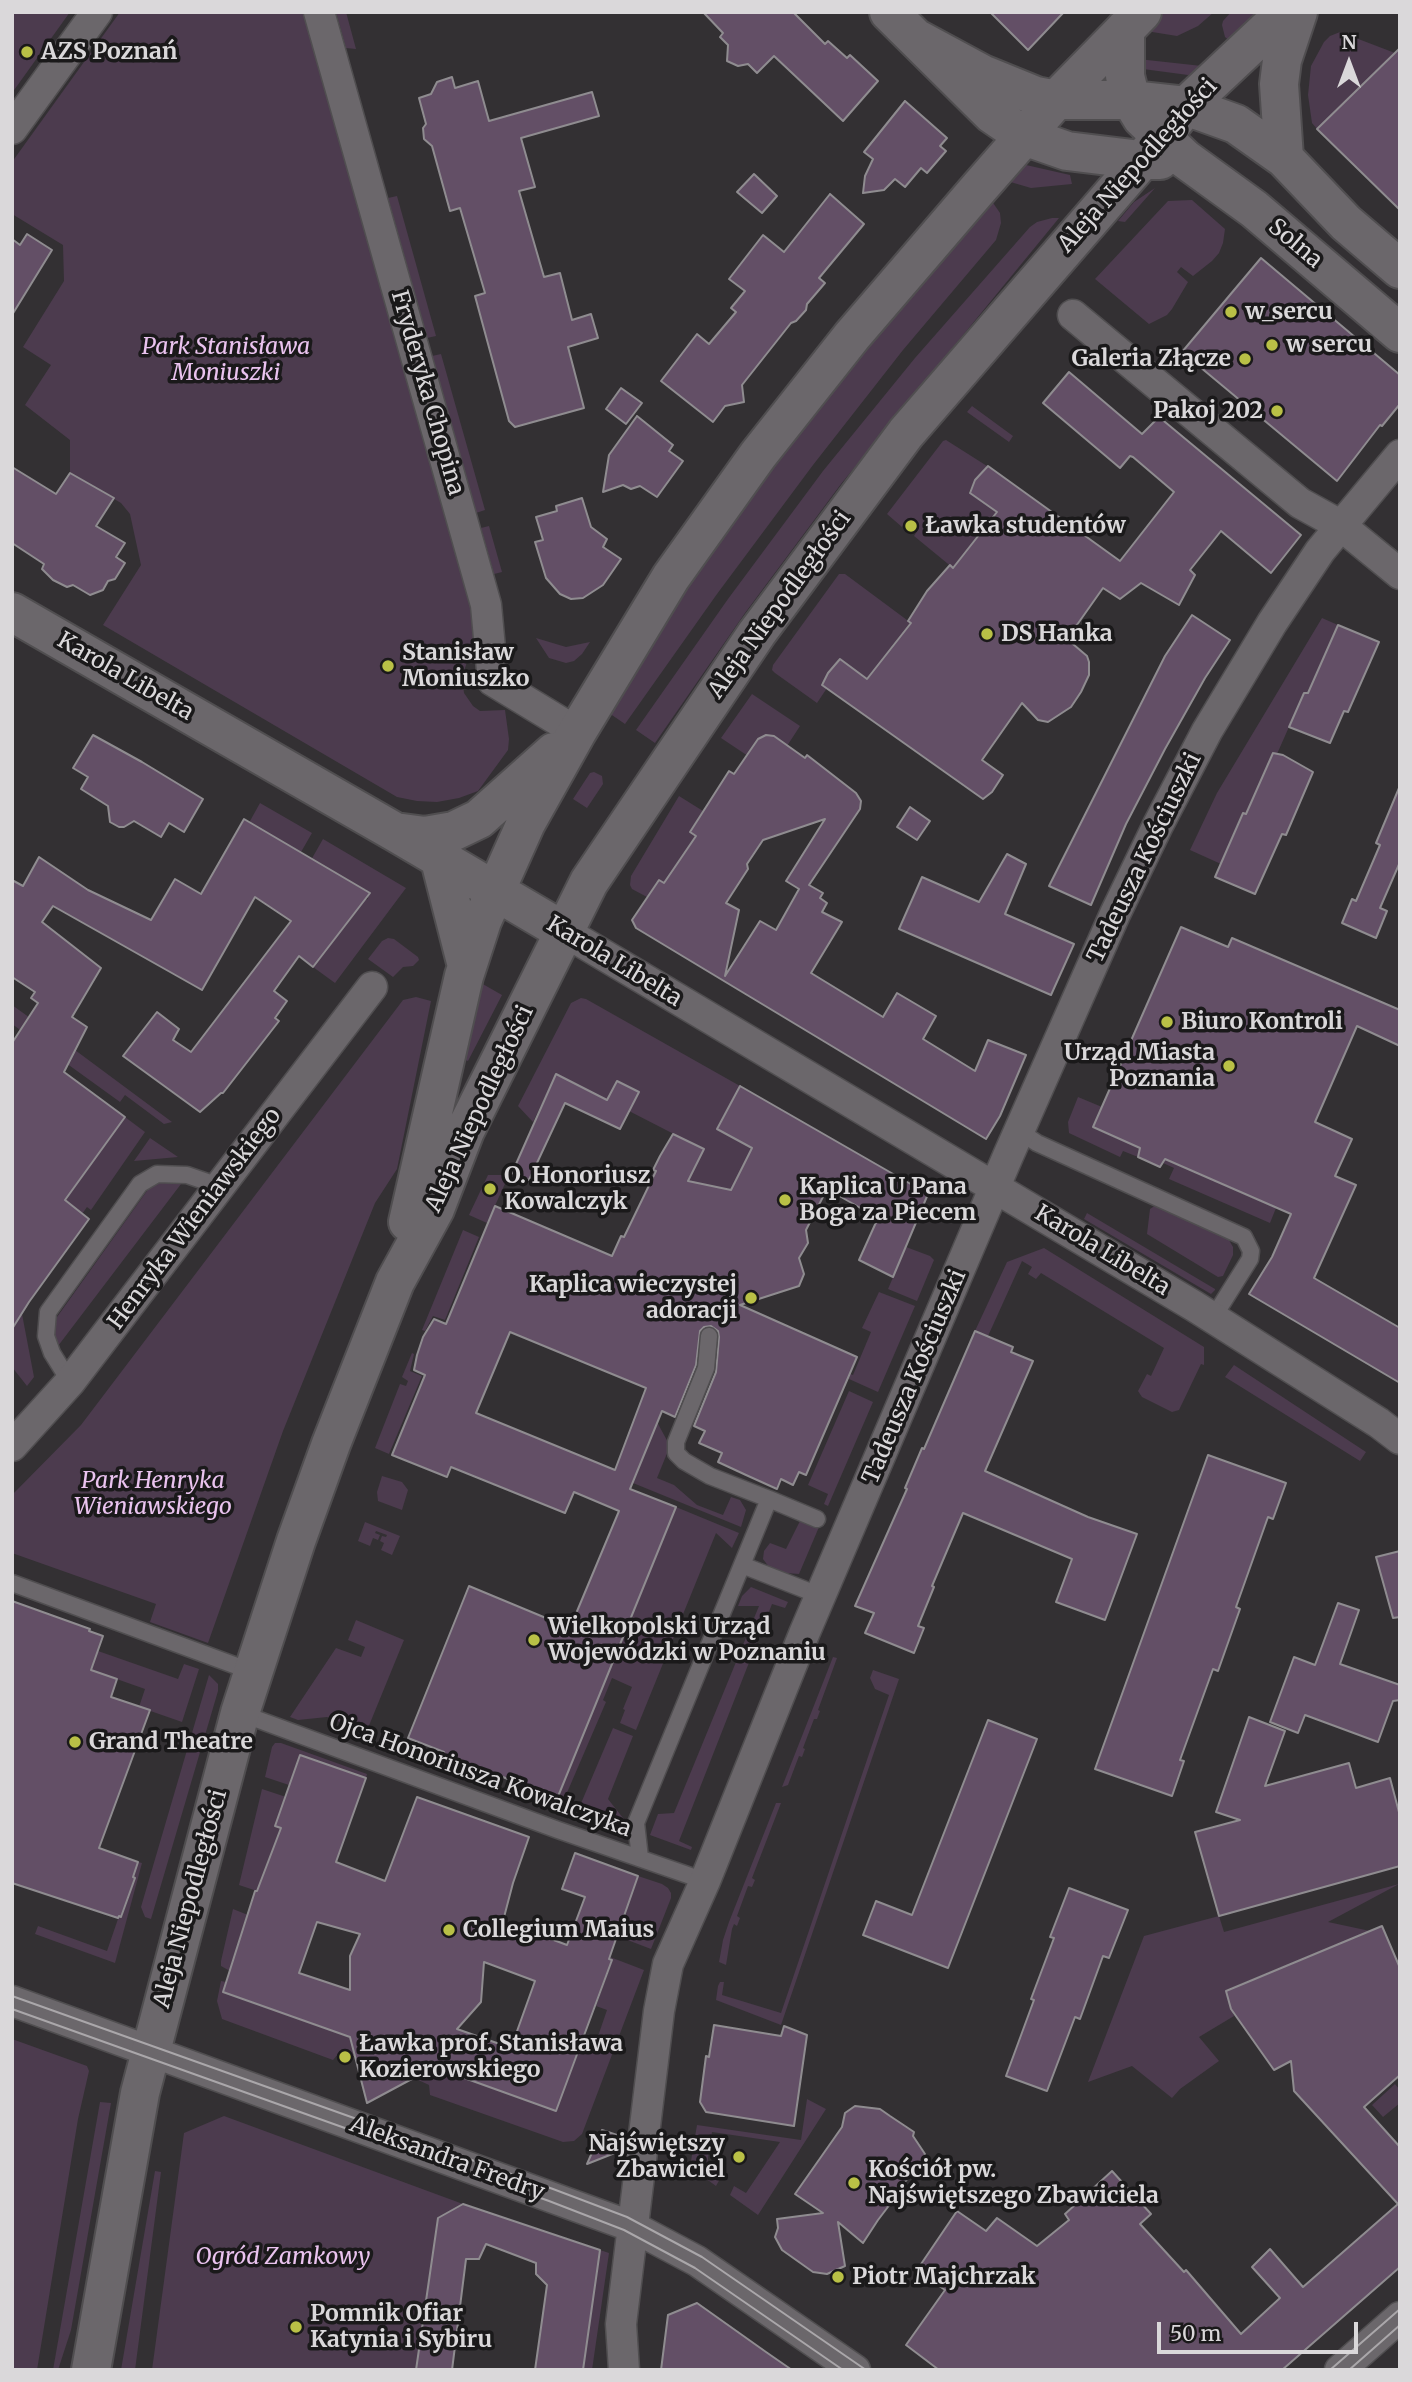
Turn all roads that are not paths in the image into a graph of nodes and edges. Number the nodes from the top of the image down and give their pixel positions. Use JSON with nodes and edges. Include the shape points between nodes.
{"nodes":[{"id":1,"x":97,"y":12,"type":"edge"},
{"id":2,"x":319,"y":12,"type":"edge"},
{"id":3,"x":889,"y":12,"type":"edge"},
{"id":4,"x":1286,"y":12,"type":"edge"},
{"id":5,"x":1298,"y":12,"type":"edge"},
{"id":6,"x":1134,"y":21,"type":"edge"},
{"id":7,"x":919,"y":40,"type":"junction"},
{"id":8,"x":1056,"y":100,"type":"junction"},
{"id":9,"x":1131,"y":100,"type":"junction"},
{"id":10,"x":1186,"y":106,"type":"junction"},
{"id":11,"x":12,"y":129,"type":"edge"},
{"id":12,"x":1024,"y":136,"type":"junction"},
{"id":13,"x":1163,"y":153,"type":"junction"},
{"id":14,"x":1082,"y":154,"type":"junction"},
{"id":15,"x":1283,"y":159,"type":"junction"},
{"id":16,"x":1097,"y":211,"type":"junction"},
{"id":17,"x":1400,"y":269,"type":"edge"},
{"id":18,"x":1073,"y":315,"type":"dead end"},
{"id":19,"x":1400,"y":333,"type":"edge"},
{"id":20,"x":1400,"y":455,"type":"edge"},
{"id":21,"x":1340,"y":525,"type":"junction"},
{"id":22,"x":1400,"y":574,"type":"edge"},
{"id":23,"x":12,"y":612,"type":"edge"},
{"id":24,"x":577,"y":732,"type":"junction"},
{"id":25,"x":395,"y":832,"type":"junction"},
{"id":26,"x":440,"y":860,"type":"junction"},
{"id":27,"x":494,"y":891,"type":"junction"},
{"id":28,"x":565,"y":932,"type":"junction"},
{"id":29,"x":467,"y":966,"type":"junction"},
{"id":30,"x":372,"y":987,"type":"dead end"},
{"id":31,"x":1020,"y":1131,"type":"junction"},
{"id":32,"x":219,"y":1186,"type":"junction"},
{"id":33,"x":996,"y":1187,"type":"junction"},
{"id":34,"x":395,"y":1282,"type":"junction"},
{"id":35,"x":1213,"y":1318,"type":"junction"},
{"id":36,"x":709,"y":1336,"type":"dead end"},
{"id":37,"x":70,"y":1382,"type":"junction"},
{"id":38,"x":1400,"y":1439,"type":"edge"},
{"id":39,"x":12,"y":1446,"type":"edge"},
{"id":40,"x":769,"y":1499,"type":"junction"},
{"id":41,"x":817,"y":1518,"type":"dead end"},
{"id":42,"x":741,"y":1565,"type":"junction"},
{"id":43,"x":12,"y":1583,"type":"edge"},
{"id":44,"x":821,"y":1596,"type":"junction"},
{"id":45,"x":253,"y":1672,"type":"junction"},
{"id":46,"x":240,"y":1713,"type":"junction"},
{"id":47,"x":640,"y":1858,"type":"junction"},
{"id":48,"x":705,"y":1881,"type":"junction"},
{"id":49,"x":12,"y":2001,"type":"edge"},
{"id":50,"x":151,"y":2051,"type":"junction"},
{"id":51,"x":633,"y":2227,"type":"junction"},
{"id":52,"x":1400,"y":2317,"type":"edge"},
{"id":53,"x":91,"y":2370,"type":"edge"},
{"id":54,"x":624,"y":2370,"type":"edge"},
{"id":55,"x":855,"y":2370,"type":"edge"},
{"id":56,"x":1340,"y":2370,"type":"edge"}],
"edges":[{"from":1,"to":11,"type":"street"},
{"from":2,"to":24,"type":"street","name":"Fryderyka Chopina","via":[[486,606],[492,681]]},
{"from":3,"to":7,"type":"street"},
{"from":4,"to":10,"type":"street","name":"Aleja Niepodległości"},
{"from":5,"to":15,"type":"street","via":[[1279,84]]},
{"from":6,"to":8,"type":"street","name":"Aleja Niepodległości"},
{"from":6,"to":9,"type":"street","name":"Solna","via":[[1124,65]]},
{"from":7,"to":8,"type":"street","via":[[993,79]]},
{"from":7,"to":12,"type":"street","via":[[992,114]]},
{"from":8,"to":9,"type":"street"},
{"from":8,"to":12,"type":"street","name":"Aleja Niepodległości"},
{"from":8,"to":14,"type":"street"},
{"from":9,"to":10,"type":"street"},
{"from":9,"to":13,"type":"street","name":"Solna"},
{"from":10,"to":13,"type":"street","name":"Aleja Niepodległości"},
{"from":10,"to":15,"type":"street","via":[[1236,124]]},
{"from":12,"to":14,"type":"street"},
{"from":12,"to":24,"type":"street","name":"Aleja Niepodległości","via":[[852,336],[758,455],[671,577]]},
{"from":13,"to":14,"type":"street"},
{"from":13,"to":16,"type":"street","name":"Aleja Niepodległości"},
{"from":13,"to":19,"type":"street","name":"Solna","via":[[1254,209]]},
{"from":14,"to":16,"type":"street"},
{"from":15,"to":17,"type":"street"},
{"from":16,"to":28,"type":"street","name":"Aleja Niepodległości","via":[[906,433],[765,622],[596,872]]},
{"from":18,"to":21,"type":"street","via":[[1300,503]]},
{"from":20,"to":21,"type":"street","name":"Tadeusza Kościuszki"},
{"from":21,"to":22,"type":"street"},
{"from":21,"to":31,"type":"street","name":"Tadeusza Kościuszki","via":[[1272,623],[1183,774],[1115,914]]},
{"from":23,"to":25,"type":"street","name":"Karola Libelta"},
{"from":24,"to":25,"type":"street","via":[[479,819],[454,831],[425,836]]},
{"from":24,"to":27,"type":"street","name":"Aleja Niepodległości"},
{"from":25,"to":26,"type":"street","name":"Karola Libelta"},
{"from":26,"to":27,"type":"street","name":"Karola Libelta"},
{"from":26,"to":29,"type":"street"},
{"from":27,"to":28,"type":"street","name":"Karola Libelta"},
{"from":27,"to":29,"type":"street","name":"Aleja Niepodległości"},
{"from":28,"to":33,"type":"street","name":"Karola Libelta"},
{"from":28,"to":34,"type":"street","name":"Aleja Niepodległości","via":[[465,1130],[435,1209]]},
{"from":29,"to":34,"type":"street","name":"Aleja Niepodległości"},
{"from":30,"to":32,"type":"street","name":"Henryka Wieniawskiego"},
{"from":31,"to":33,"type":"street","name":"Tadeusza Kościuszki"},
{"from":31,"to":35,"type":"lane","via":[[1037,1143],[1244,1237],[1250,1259]]},
{"from":32,"to":37,"type":"street","name":"Henryka Wieniawskiego"},
{"from":32,"to":37,"type":"lane","via":[[187,1175],[157,1174],[140,1184],[48,1312],[46,1336]]},
{"from":33,"to":35,"type":"street","name":"Karola Libelta"},
{"from":33,"to":44,"type":"street","name":"Tadeusza Kościuszki"},
{"from":34,"to":45,"type":"street","name":"Aleja Niepodległości","via":[[331,1444]]},
{"from":35,"to":38,"type":"street","name":"Karola Libelta"},
{"from":36,"to":40,"type":"lane","via":[[706,1368],[676,1442],[676,1453],[710,1476]]},
{"from":37,"to":39,"type":"street","name":"Henryka Wieniawskiego"},
{"from":40,"to":41,"type":"lane"},
{"from":40,"to":42,"type":"lane"},
{"from":42,"to":44,"type":"lane"},
{"from":42,"to":47,"type":"lane","via":[[636,1823]]},
{"from":43,"to":45,"type":"lane"},
{"from":44,"to":48,"type":"street","name":"Tadeusza Kościuszki"},
{"from":45,"to":46,"type":"street","name":"Aleja Niepodległości"},
{"from":46,"to":47,"type":"lane","name":"Ojca Honoriusza Kowalczyka"},
{"from":46,"to":50,"type":"street","name":"Aleja Niepodległości"},
{"from":47,"to":48,"type":"lane","name":"Ojca Honoriusza Kowalczyka"},
{"from":48,"to":51,"type":"street","name":"Tadeusza Kościuszki","via":[[668,1964]]},
{"from":49,"to":50,"type":"street","name":"Aleksandra Fredry"},
{"from":50,"to":51,"type":"street","name":"Aleksandra Fredry"},
{"from":50,"to":53,"type":"street","name":"Aleja Niepodległości"},
{"from":51,"to":54,"type":"street","name":"Tadeusza Kościuszki","via":[[621,2325]]},
{"from":51,"to":55,"type":"street","name":"Aleksandra Fredry","via":[[697,2261]]},
{"from":52,"to":56,"type":"street"}]}
